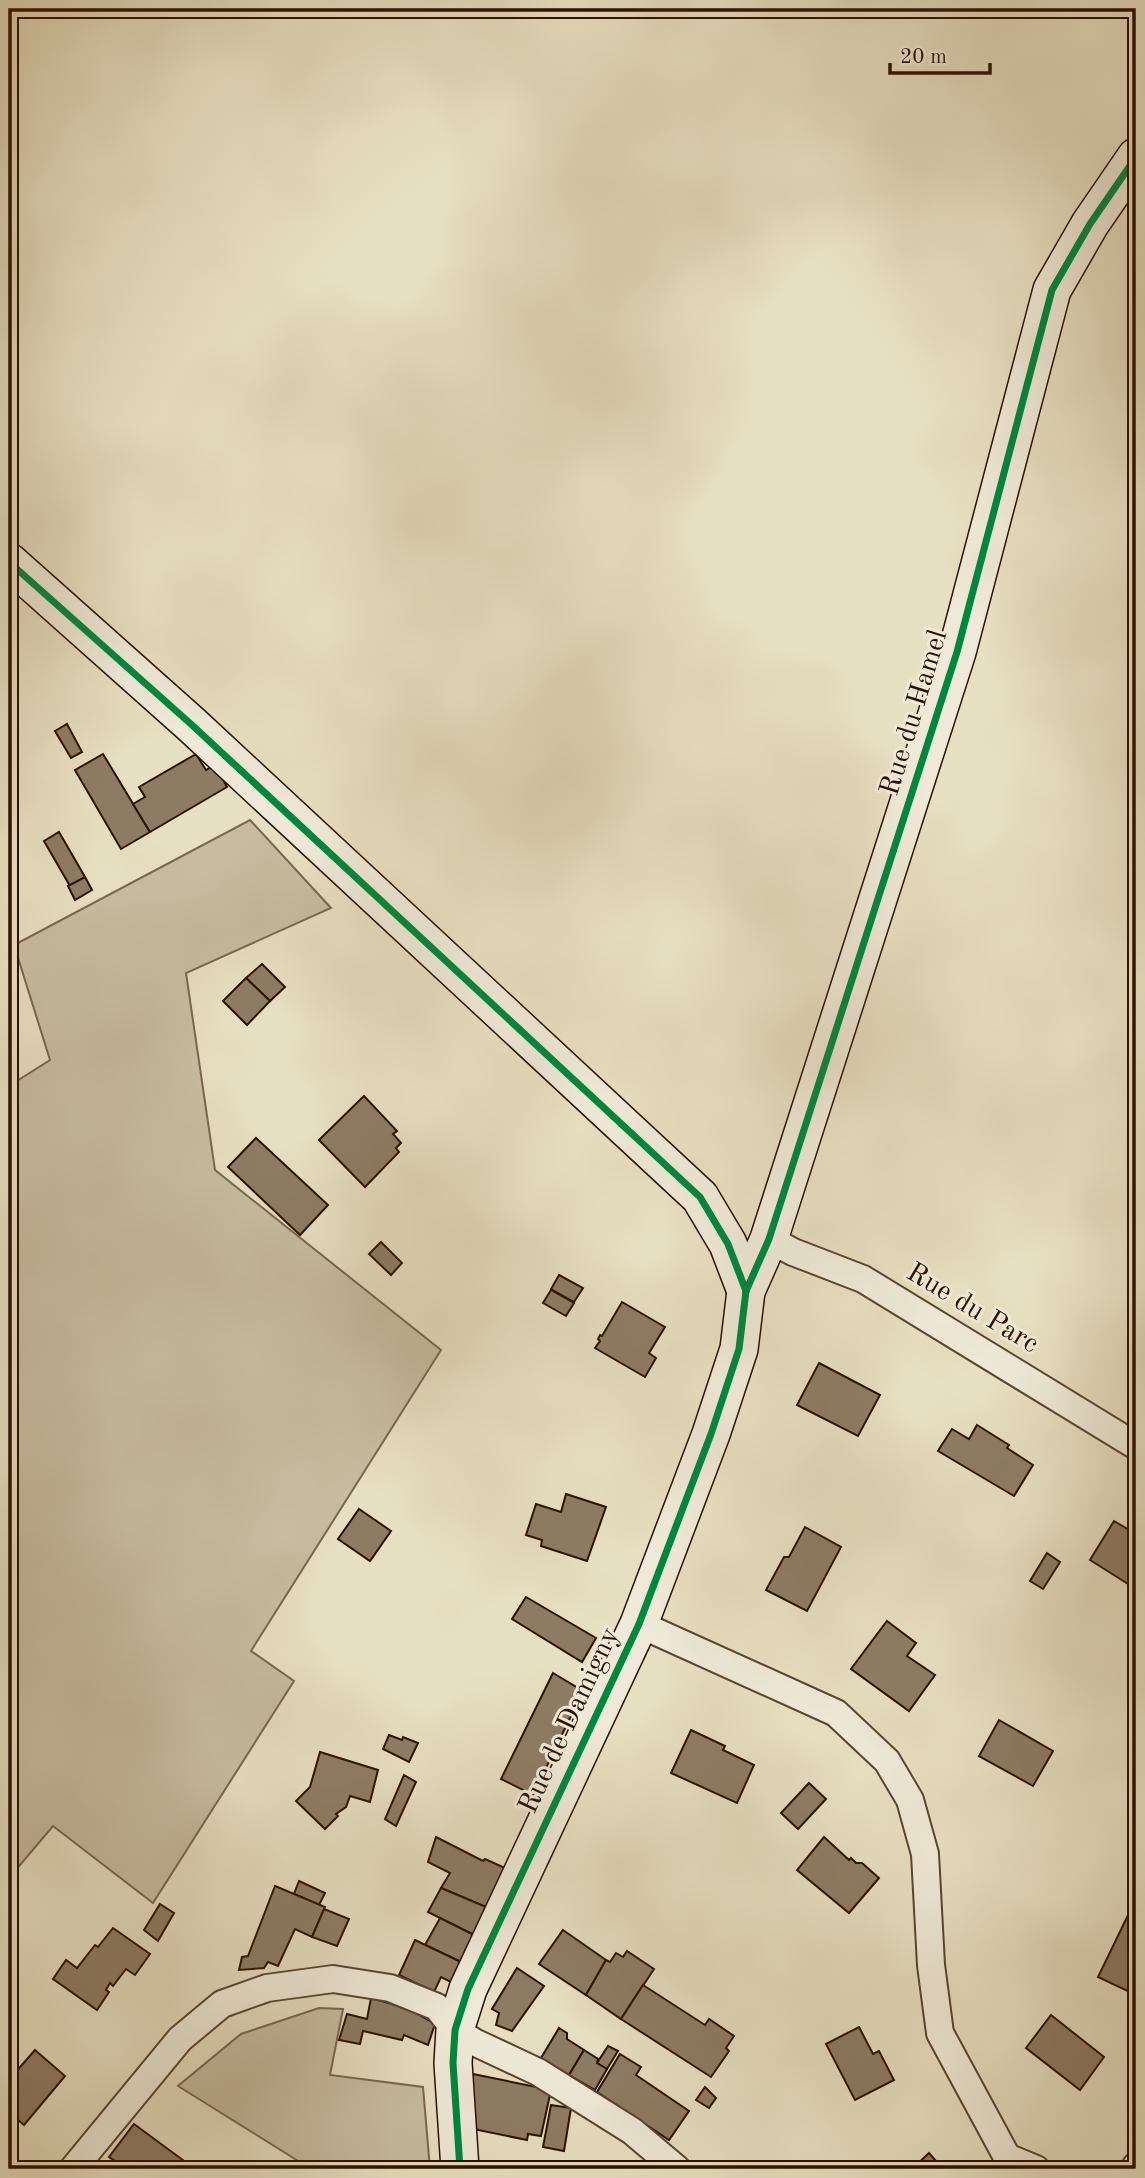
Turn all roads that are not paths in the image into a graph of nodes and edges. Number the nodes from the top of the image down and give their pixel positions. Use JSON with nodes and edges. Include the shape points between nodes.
{"nodes":[{"id":1,"x":1136,"y":157,"type":"edge"},
{"id":2,"x":9,"y":562,"type":"edge"},
{"id":3,"x":769,"y":1240,"type":"junction"},
{"id":4,"x":746,"y":1291,"type":"junction"},
{"id":5,"x":1136,"y":1446,"type":"edge"},
{"id":6,"x":639,"y":1624,"type":"junction"},
{"id":7,"x":455,"y":2030,"type":"junction"},
{"id":8,"x":1006,"y":2163,"type":"edge"},
{"id":9,"x":73,"y":2169,"type":"edge"},
{"id":10,"x":460,"y":2169,"type":"edge"},
{"id":11,"x":677,"y":2169,"type":"edge"},
{"id":12,"x":1036,"y":2169,"type":"edge"}],
"edges":[{"from":1,"to":3,"type":"street","name":"Rue du Hamel","via":[[1052,290],[957,652]]},
{"from":2,"to":4,"type":"street","via":[[192,725],[700,1197],[728,1244]]},
{"from":3,"to":4,"type":"street","name":"Rue du Hamel"},
{"from":3,"to":5,"type":"street","name":"Rue du Parc","via":[[863,1279]]},
{"from":4,"to":6,"type":"street","name":"Rue de Damigny","via":[[739,1349]]},
{"from":6,"to":7,"type":"street","name":"Rue de Damigny","via":[[468,1989]]},
{"from":6,"to":8,"type":"street","via":[[836,1713],[887,1761],[910,1800],[925,1854],[940,2033]]},
{"from":7,"to":9,"type":"street","via":[[437,2007],[390,1988],[333,1979],[267,1988],[222,2004],[180,2039]]},
{"from":7,"to":10,"type":"street","name":"Rue de Damigny"},
{"from":7,"to":11,"type":"street","via":[[538,2072],[632,2131]]},
{"from":8,"to":12,"type":"street"}]}
